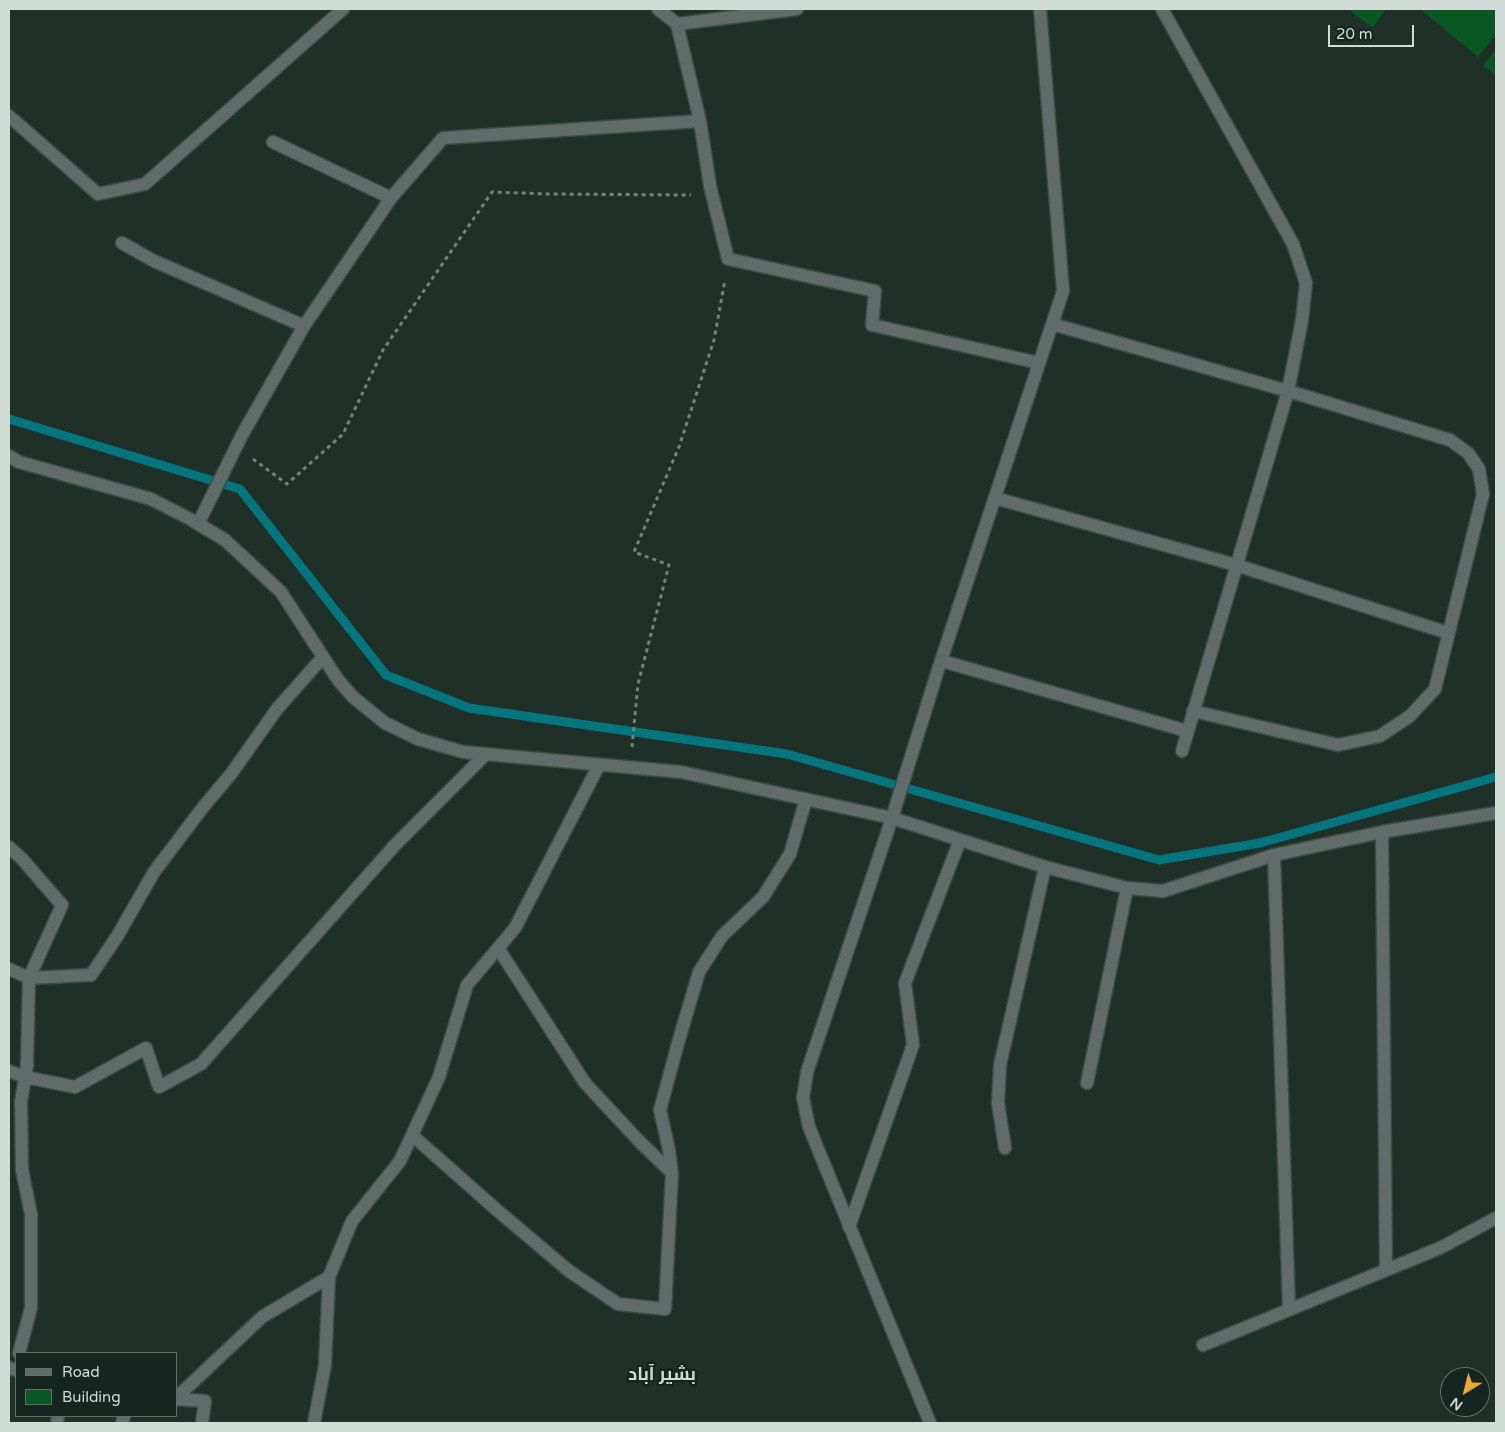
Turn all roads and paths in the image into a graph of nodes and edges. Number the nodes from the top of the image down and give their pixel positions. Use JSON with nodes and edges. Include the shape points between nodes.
{"nodes":[{"id":1,"x":343,"y":9,"type":"edge"},
{"id":2,"x":658,"y":9,"type":"edge"},
{"id":3,"x":796,"y":9,"type":"edge"},
{"id":4,"x":1040,"y":9,"type":"edge"},
{"id":5,"x":1162,"y":9,"type":"edge"},
{"id":6,"x":677,"y":24,"type":"junction"},
{"id":7,"x":9,"y":116,"type":"edge"},
{"id":8,"x":700,"y":121,"type":"junction"},
{"id":9,"x":273,"y":142,"type":"dead end"},
{"id":10,"x":712,"y":195,"type":"junction"},
{"id":11,"x":391,"y":198,"type":"junction"},
{"id":12,"x":122,"y":243,"type":"dead end"},
{"id":13,"x":728,"y":259,"type":"junction"},
{"id":14,"x":1052,"y":324,"type":"junction"},
{"id":15,"x":304,"y":326,"type":"junction"},
{"id":16,"x":1039,"y":363,"type":"junction"},
{"id":17,"x":1288,"y":391,"type":"junction"},
{"id":18,"x":236,"y":447,"type":"junction"},
{"id":19,"x":9,"y":456,"type":"edge"},
{"id":20,"x":995,"y":498,"type":"junction"},
{"id":21,"x":198,"y":524,"type":"junction"},
{"id":22,"x":1236,"y":565,"type":"junction"},
{"id":23,"x":1448,"y":633,"type":"junction"},
{"id":24,"x":323,"y":657,"type":"junction"},
{"id":25,"x":942,"y":661,"type":"junction"},
{"id":26,"x":1193,"y":711,"type":"junction"},
{"id":27,"x":1187,"y":731,"type":"junction"},
{"id":28,"x":632,"y":751,"type":"dead end"},
{"id":29,"x":1182,"y":751,"type":"dead end"},
{"id":30,"x":486,"y":754,"type":"junction"},
{"id":31,"x":599,"y":765,"type":"junction"},
{"id":32,"x":806,"y":799,"type":"junction"},
{"id":33,"x":894,"y":812,"type":"junction"},
{"id":34,"x":1496,"y":813,"type":"edge"},
{"id":35,"x":1382,"y":832,"type":"junction"},
{"id":36,"x":960,"y":840,"type":"junction"},
{"id":37,"x":9,"y":847,"type":"edge"},
{"id":38,"x":1274,"y":855,"type":"junction"},
{"id":39,"x":1045,"y":867,"type":"junction"},
{"id":40,"x":1127,"y":888,"type":"junction"},
{"id":41,"x":498,"y":948,"type":"junction"},
{"id":42,"x":9,"y":969,"type":"edge"},
{"id":43,"x":29,"y":978,"type":"junction"},
{"id":44,"x":9,"y":1071,"type":"edge"},
{"id":45,"x":25,"y":1077,"type":"junction"},
{"id":46,"x":1087,"y":1083,"type":"dead end"},
{"id":47,"x":412,"y":1135,"type":"junction"},
{"id":48,"x":1005,"y":1148,"type":"dead end"},
{"id":49,"x":672,"y":1173,"type":"junction"},
{"id":50,"x":1496,"y":1218,"type":"edge"},
{"id":51,"x":849,"y":1227,"type":"junction"},
{"id":52,"x":1386,"y":1270,"type":"junction"},
{"id":53,"x":329,"y":1277,"type":"junction"},
{"id":54,"x":1289,"y":1309,"type":"junction"},
{"id":55,"x":1203,"y":1345,"type":"dead end"},
{"id":56,"x":19,"y":1352,"type":"edge"},
{"id":57,"x":178,"y":1396,"type":"edge"},
{"id":58,"x":178,"y":1398,"type":"edge"},
{"id":59,"x":202,"y":1423,"type":"edge"},
{"id":60,"x":314,"y":1423,"type":"edge"},
{"id":61,"x":930,"y":1423,"type":"edge"}],
"edges":[{"from":1,"to":7,"type":"street","via":[[146,184],[98,194]]},
{"from":2,"to":6,"type":"street"},
{"from":3,"to":6,"type":"street"},
{"from":4,"to":14,"type":"street","via":[[1063,291]]},
{"from":5,"to":17,"type":"street","via":[[1293,244],[1306,283]]},
{"from":6,"to":8,"type":"street"},
{"from":8,"to":10,"type":"street"},
{"from":8,"to":11,"type":"street","via":[[443,138]]},
{"from":9,"to":11,"type":"street"},
{"from":10,"to":13,"type":"street"},
{"from":10,"to":18,"type":"path","via":[[492,192],[383,350],[343,434],[287,484]]},
{"from":11,"to":15,"type":"street"},
{"from":12,"to":15,"type":"street"},
{"from":13,"to":16,"type":"street","via":[[875,291],[872,326]]},
{"from":13,"to":28,"type":"path","via":[[714,340],[679,447],[634,552],[669,565],[638,684]]},
{"from":14,"to":16,"type":"street"},
{"from":14,"to":17,"type":"street"},
{"from":15,"to":18,"type":"street"},
{"from":16,"to":20,"type":"street"},
{"from":17,"to":22,"type":"street"},
{"from":17,"to":23,"type":"street","via":[[1450,440],[1468,453],[1479,470],[1483,494]]},
{"from":18,"to":21,"type":"street"},
{"from":19,"to":21,"type":"street","via":[[19,462],[150,500]]},
{"from":20,"to":22,"type":"street"},
{"from":20,"to":25,"type":"street"},
{"from":21,"to":24,"type":"street","via":[[225,540],[280,592]]},
{"from":22,"to":23,"type":"street"},
{"from":22,"to":26,"type":"street"},
{"from":23,"to":26,"type":"street","via":[[1435,690],[1410,716],[1380,736],[1338,745]]},
{"from":24,"to":30,"type":"street","via":[[353,696],[385,723],[418,739],[463,752]]},
{"from":24,"to":43,"type":"street","via":[[277,709],[154,872],[92,975]]},
{"from":25,"to":27,"type":"street"},
{"from":25,"to":33,"type":"street"},
{"from":26,"to":27,"type":"street"},
{"from":27,"to":29,"type":"street"},
{"from":30,"to":31,"type":"street"},
{"from":30,"to":45,"type":"street","via":[[395,844],[200,1064],[159,1088],[146,1048],[75,1087]]},
{"from":31,"to":32,"type":"street","via":[[681,772]]},
{"from":31,"to":41,"type":"street","via":[[515,928]]},
{"from":32,"to":33,"type":"street"},
{"from":32,"to":49,"type":"street","via":[[790,854],[763,897],[722,936],[699,972],[660,1110]]},
{"from":33,"to":36,"type":"street"},
{"from":33,"to":51,"type":"street","via":[[807,1072],[803,1098],[809,1127]]},
{"from":34,"to":35,"type":"street"},
{"from":35,"to":38,"type":"street"},
{"from":35,"to":52,"type":"street"},
{"from":36,"to":39,"type":"street"},
{"from":36,"to":51,"type":"street","via":[[905,983],[912,1045]]},
{"from":37,"to":43,"type":"street","via":[[62,905]]},
{"from":38,"to":40,"type":"street","via":[[1163,891]]},
{"from":38,"to":54,"type":"street"},
{"from":39,"to":40,"type":"street"},
{"from":39,"to":48,"type":"street","via":[[1000,1065],[998,1104]]},
{"from":40,"to":46,"type":"street"},
{"from":41,"to":47,"type":"street","via":[[467,985],[439,1077]]},
{"from":41,"to":49,"type":"street","via":[[586,1083]]},
{"from":42,"to":43,"type":"street"},
{"from":43,"to":45,"type":"street"},
{"from":44,"to":45,"type":"street"},
{"from":45,"to":56,"type":"street","via":[[21,1102],[22,1170],[31,1214],[31,1308]]},
{"from":47,"to":49,"type":"street","via":[[570,1271],[618,1304],[665,1309]]},
{"from":47,"to":53,"type":"street","via":[[400,1162],[352,1221]]},
{"from":50,"to":52,"type":"street","via":[[1440,1248]]},
{"from":51,"to":61,"type":"street"},
{"from":52,"to":54,"type":"street"},
{"from":53,"to":57,"type":"street","via":[[262,1317]]},
{"from":53,"to":60,"type":"street","via":[[325,1365]]},
{"from":54,"to":55,"type":"street"},
{"from":58,"to":59,"type":"street","via":[[205,1401]]}]}
